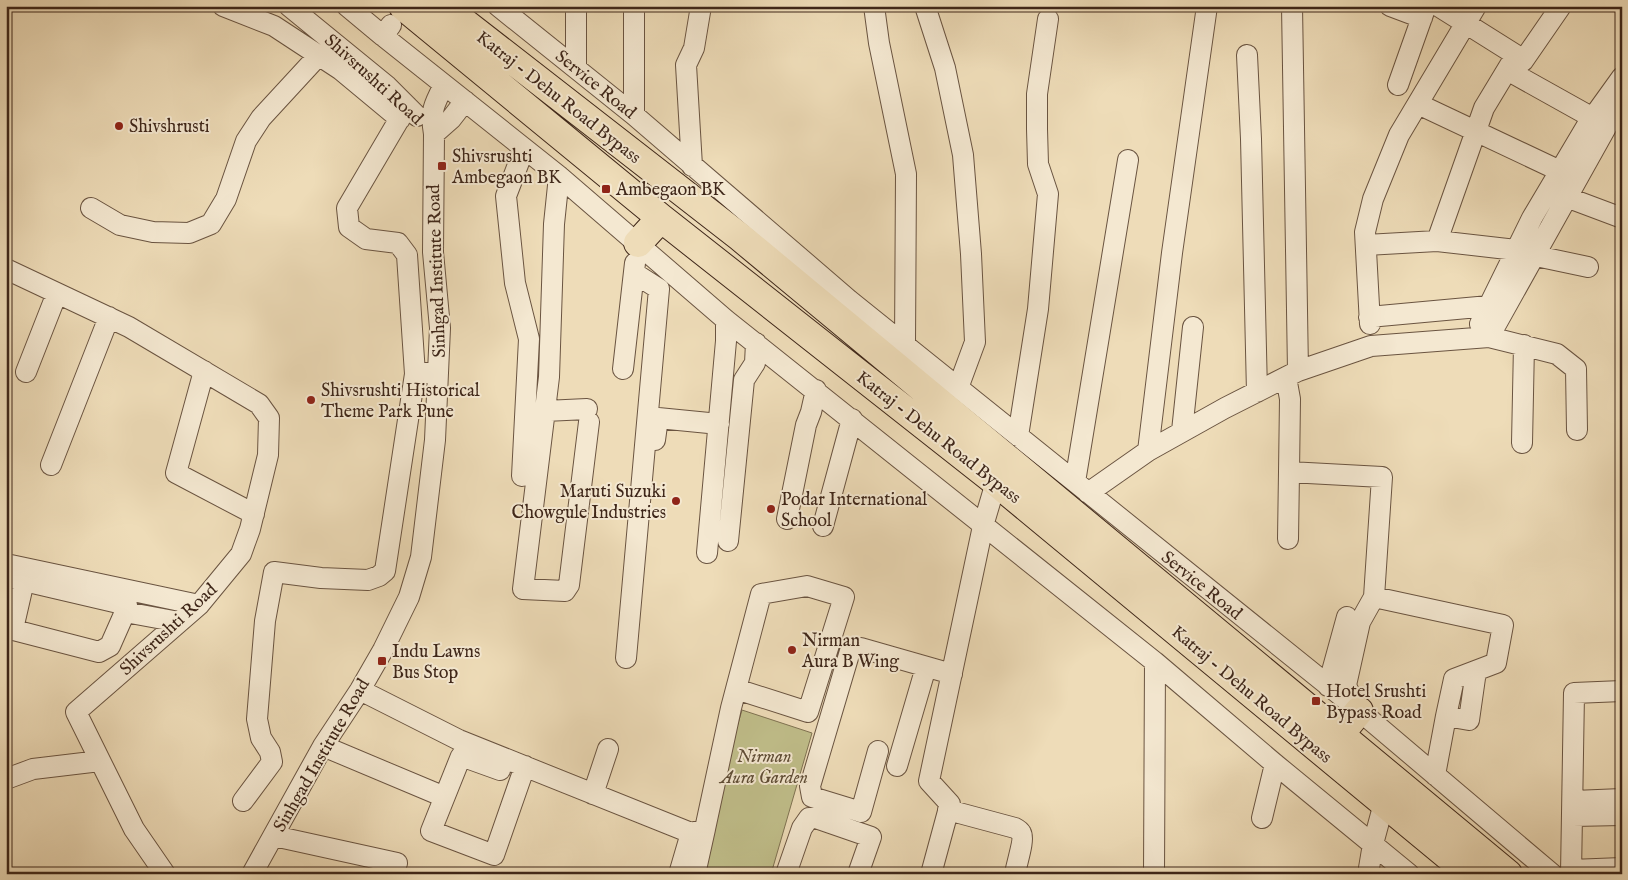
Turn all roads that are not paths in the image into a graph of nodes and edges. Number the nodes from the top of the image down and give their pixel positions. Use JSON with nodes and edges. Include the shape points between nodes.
{"nodes":[{"id":1,"x":223,"y":6,"type":"edge"},
{"id":2,"x":289,"y":6,"type":"edge"},
{"id":3,"x":347,"y":6,"type":"edge"},
{"id":4,"x":443,"y":6,"type":"edge"},
{"id":5,"x":576,"y":6,"type":"edge"},
{"id":6,"x":634,"y":6,"type":"edge"},
{"id":7,"x":700,"y":6,"type":"edge"},
{"id":8,"x":874,"y":6,"type":"edge"},
{"id":9,"x":925,"y":6,"type":"edge"},
{"id":10,"x":1208,"y":6,"type":"edge"},
{"id":11,"x":1292,"y":6,"type":"edge"},
{"id":12,"x":1390,"y":6,"type":"edge"},
{"id":13,"x":1438,"y":6,"type":"edge"},
{"id":14,"x":1561,"y":6,"type":"edge"},
{"id":15,"x":506,"y":10,"type":"edge"},
{"id":16,"x":1424,"y":12,"type":"edge"},
{"id":17,"x":1470,"y":14,"type":"edge"},
{"id":18,"x":1048,"y":19,"type":"dead end"},
{"id":19,"x":392,"y":22,"type":"edge"},
{"id":20,"x":319,"y":55,"type":"junction"},
{"id":21,"x":1247,"y":55,"type":"dead end"},
{"id":22,"x":1512,"y":63,"type":"junction"},
{"id":23,"x":576,"y":67,"type":"junction"},
{"id":24,"x":1622,"y":77,"type":"edge"},
{"id":25,"x":444,"y":85,"type":"junction"},
{"id":26,"x":1398,"y":85,"type":"dead end"},
{"id":27,"x":1622,"y":98,"type":"edge"},
{"id":28,"x":465,"y":102,"type":"junction"},
{"id":29,"x":1418,"y":104,"type":"junction"},
{"id":30,"x":404,"y":113,"type":"junction"},
{"id":31,"x":634,"y":115,"type":"junction"},
{"id":32,"x":1593,"y":118,"type":"junction"},
{"id":33,"x":1476,"y":130,"type":"junction"},
{"id":34,"x":434,"y":134,"type":"junction"},
{"id":35,"x":524,"y":149,"type":"junction"},
{"id":36,"x":1128,"y":160,"type":"dead end"},
{"id":37,"x":692,"y":166,"type":"junction"},
{"id":38,"x":1560,"y":171,"type":"junction"},
{"id":39,"x":559,"y":176,"type":"junction"},
{"id":40,"x":1566,"y":197,"type":"junction"},
{"id":41,"x":91,"y":208,"type":"dead end"},
{"id":42,"x":661,"y":218,"type":"junction"},
{"id":43,"x":1622,"y":218,"type":"edge"},
{"id":44,"x":1437,"y":241,"type":"junction"},
{"id":45,"x":638,"y":244,"type":"junction"},
{"id":46,"x":1366,"y":245,"type":"junction"},
{"id":47,"x":1516,"y":250,"type":"junction"},
{"id":48,"x":1536,"y":256,"type":"junction"},
{"id":49,"x":1588,"y":266,"type":"dead end"},
{"id":50,"x":6,"y":269,"type":"edge"},
{"id":51,"x":634,"y":273,"type":"junction"},
{"id":52,"x":57,"y":293,"type":"junction"},
{"id":53,"x":1489,"y":306,"type":"junction"},
{"id":54,"x":109,"y":318,"type":"junction"},
{"id":55,"x":726,"y":320,"type":"junction"},
{"id":56,"x":1193,"y":327,"type":"dead end"},
{"id":57,"x":1484,"y":331,"type":"junction"},
{"id":58,"x":756,"y":343,"type":"junction"},
{"id":59,"x":905,"y":345,"type":"junction"},
{"id":60,"x":1524,"y":345,"type":"junction"},
{"id":61,"x":623,"y":369,"type":"dead end"},
{"id":62,"x":204,"y":371,"type":"junction"},
{"id":63,"x":26,"y":372,"type":"dead end"},
{"id":64,"x":438,"y":372,"type":"junction"},
{"id":65,"x":415,"y":374,"type":"junction"},
{"id":66,"x":1292,"y":374,"type":"junction"},
{"id":67,"x":958,"y":388,"type":"junction"},
{"id":68,"x":816,"y":390,"type":"junction"},
{"id":69,"x":1257,"y":392,"type":"junction"},
{"id":70,"x":545,"y":411,"type":"junction"},
{"id":71,"x":852,"y":419,"type":"junction"},
{"id":72,"x":719,"y":424,"type":"junction"},
{"id":73,"x":1577,"y":430,"type":"dead end"},
{"id":74,"x":1182,"y":431,"type":"junction"},
{"id":75,"x":1018,"y":436,"type":"junction"},
{"id":76,"x":1522,"y":443,"type":"dead end"},
{"id":77,"x":1148,"y":451,"type":"junction"},
{"id":78,"x":51,"y":465,"type":"dead end"},
{"id":79,"x":1289,"y":472,"type":"junction"},
{"id":80,"x":522,"y":476,"type":"dead end"},
{"id":81,"x":996,"y":482,"type":"junction"},
{"id":82,"x":1081,"y":487,"type":"junction"},
{"id":83,"x":254,"y":514,"type":"junction"},
{"id":84,"x":787,"y":519,"type":"dead end"},
{"id":85,"x":823,"y":526,"type":"dead end"},
{"id":86,"x":983,"y":526,"type":"junction"},
{"id":87,"x":1288,"y":539,"type":"dead end"},
{"id":88,"x":728,"y":541,"type":"dead end"},
{"id":89,"x":707,"y":553,"type":"dead end"},
{"id":90,"x":646,"y":558,"type":"dead end"},
{"id":91,"x":6,"y":564,"type":"edge"},
{"id":92,"x":15,"y":579,"type":"edge"},
{"id":93,"x":1374,"y":597,"type":"junction"},
{"id":94,"x":199,"y":605,"type":"junction"},
{"id":95,"x":125,"y":612,"type":"junction"},
{"id":96,"x":1348,"y":617,"type":"dead end"},
{"id":97,"x":179,"y":622,"type":"junction"},
{"id":98,"x":9,"y":628,"type":"edge"},
{"id":99,"x":626,"y":658,"type":"dead end"},
{"id":100,"x":1155,"y":662,"type":"junction"},
{"id":101,"x":926,"y":667,"type":"junction"},
{"id":102,"x":952,"y":674,"type":"junction"},
{"id":103,"x":1328,"y":686,"type":"junction"},
{"id":104,"x":360,"y":690,"type":"junction"},
{"id":105,"x":1622,"y":691,"type":"edge"},
{"id":106,"x":733,"y":699,"type":"junction"},
{"id":107,"x":1357,"y":709,"type":"junction"},
{"id":108,"x":1340,"y":734,"type":"junction"},
{"id":109,"x":323,"y":746,"type":"junction"},
{"id":110,"x":608,"y":749,"type":"dead end"},
{"id":111,"x":878,"y":751,"type":"dead end"},
{"id":112,"x":100,"y":761,"type":"junction"},
{"id":113,"x":1275,"y":764,"type":"junction"},
{"id":114,"x":898,"y":766,"type":"dead end"},
{"id":115,"x":523,"y":772,"type":"junction"},
{"id":116,"x":1435,"y":775,"type":"junction"},
{"id":117,"x":6,"y":779,"type":"edge"},
{"id":118,"x":435,"y":793,"type":"dead end"},
{"id":119,"x":593,"y":794,"type":"junction"},
{"id":120,"x":1622,"y":798,"type":"edge"},
{"id":121,"x":242,"y":801,"type":"dead end"},
{"id":122,"x":1384,"y":803,"type":"junction"},
{"id":123,"x":1573,"y":808,"type":"junction"},
{"id":124,"x":948,"y":810,"type":"junction"},
{"id":125,"x":1622,"y":816,"type":"edge"},
{"id":126,"x":1262,"y":818,"type":"dead end"},
{"id":127,"x":698,"y":831,"type":"junction"},
{"id":128,"x":274,"y":836,"type":"junction"},
{"id":129,"x":1373,"y":844,"type":"junction"},
{"id":130,"x":1622,"y":868,"type":"edge"},
{"id":131,"x":1565,"y":872,"type":"edge"},
{"id":132,"x":1407,"y":873,"type":"edge"},
{"id":133,"x":165,"y":874,"type":"edge"},
{"id":134,"x":252,"y":874,"type":"edge"},
{"id":135,"x":393,"y":874,"type":"edge"},
{"id":136,"x":679,"y":874,"type":"edge"},
{"id":137,"x":695,"y":874,"type":"edge"},
{"id":138,"x":786,"y":874,"type":"edge"},
{"id":139,"x":858,"y":874,"type":"edge"},
{"id":140,"x":931,"y":874,"type":"edge"},
{"id":141,"x":1015,"y":874,"type":"edge"},
{"id":142,"x":1154,"y":874,"type":"edge"},
{"id":143,"x":1368,"y":874,"type":"edge"},
{"id":144,"x":1470,"y":874,"type":"edge"},
{"id":145,"x":1508,"y":874,"type":"edge"}],
"edges":[{"from":1,"to":20,"type":"street","via":[[274,26]]},
{"from":2,"to":30,"type":"street","name":"Shivsrushti Road","via":[[379,79]]},
{"from":3,"to":19,"type":"street"},
{"from":4,"to":108,"type":"highway","name":"Katraj - Dehu Road Bypass","via":[[740,237]]},
{"from":5,"to":23,"type":"street"},
{"from":6,"to":31,"type":"street"},
{"from":7,"to":37,"type":"street","via":[[694,48],[686,65]]},
{"from":8,"to":59,"type":"street","via":[[906,174]]},
{"from":9,"to":67,"type":"street","via":[[945,68],[964,155],[975,342]]},
{"from":10,"to":77,"type":"street","via":[[1172,253]]},
{"from":11,"to":66,"type":"street"},
{"from":12,"to":16,"type":"street"},
{"from":13,"to":17,"type":"street"},
{"from":14,"to":22,"type":"street","via":[[1523,61]]},
{"from":15,"to":23,"type":"street","name":"Service Road"},
{"from":16,"to":26,"type":"street"},
{"from":17,"to":22,"type":"street"},
{"from":17,"to":29,"type":"street"},
{"from":18,"to":75,"type":"street","via":[[1037,94],[1038,164],[1048,194],[1038,309]]},
{"from":19,"to":25,"type":"street"},
{"from":19,"to":42,"type":"highway","name":"Katraj - Dehu Road Bypass"},
{"from":20,"to":30,"type":"street"},
{"from":20,"to":41,"type":"street","via":[[261,118],[246,141],[226,198],[211,224],[189,233],[153,232],[120,225]]},
{"from":21,"to":69,"type":"street"},
{"from":22,"to":32,"type":"street"},
{"from":22,"to":33,"type":"street","via":[[1484,108]]},
{"from":23,"to":31,"type":"street","name":"Service Road"},
{"from":24,"to":32,"type":"street"},
{"from":25,"to":28,"type":"street"},
{"from":25,"to":34,"type":"street","name":"Sinhgad Institute Road","via":[[431,118]]},
{"from":27,"to":40,"type":"street"},
{"from":28,"to":34,"type":"street"},
{"from":28,"to":35,"type":"street"},
{"from":29,"to":33,"type":"street"},
{"from":29,"to":46,"type":"street","via":[[1399,135],[1373,199],[1365,232]]},
{"from":30,"to":34,"type":"street","name":"Shivsrushti Road"},
{"from":30,"to":65,"type":"street","via":[[347,208],[349,227],[366,239],[398,243],[407,255]]},
{"from":31,"to":37,"type":"street","name":"Service Road"},
{"from":32,"to":38,"type":"street"},
{"from":33,"to":38,"type":"street"},
{"from":33,"to":44,"type":"street"},
{"from":34,"to":64,"type":"street","name":"Sinhgad Institute Road","via":[[433,252],[440,328]]},
{"from":35,"to":39,"type":"street"},
{"from":35,"to":80,"type":"street","via":[[506,196],[515,283],[529,338]]},
{"from":36,"to":82,"type":"street"},
{"from":37,"to":59,"type":"street","name":"Service Road"},
{"from":38,"to":47,"type":"street"},
{"from":39,"to":45,"type":"street"},
{"from":39,"to":70,"type":"street"},
{"from":40,"to":43,"type":"street"},
{"from":40,"to":48,"type":"street"},
{"from":42,"to":45,"type":"highway"},
{"from":42,"to":81,"type":"highway","name":"Katraj - Dehu Road Bypass"},
{"from":44,"to":46,"type":"street"},
{"from":44,"to":47,"type":"street"},
{"from":45,"to":51,"type":"street"},
{"from":45,"to":55,"type":"street"},
{"from":46,"to":53,"type":"street","via":[[1370,321]]},
{"from":47,"to":53,"type":"street"},
{"from":48,"to":49,"type":"street"},
{"from":48,"to":57,"type":"street"},
{"from":50,"to":52,"type":"street","name":"Shivsrushti Road"},
{"from":51,"to":61,"type":"street"},
{"from":51,"to":99,"type":"street","via":[[659,289]]},
{"from":52,"to":54,"type":"street","name":"Shivsrushti Road"},
{"from":52,"to":63,"type":"street"},
{"from":53,"to":57,"type":"street"},
{"from":54,"to":62,"type":"street","name":"Shivsrushti Road","via":[[129,326]]},
{"from":54,"to":78,"type":"street"},
{"from":55,"to":58,"type":"street"},
{"from":55,"to":72,"type":"street"},
{"from":56,"to":74,"type":"street"},
{"from":57,"to":60,"type":"street"},
{"from":57,"to":66,"type":"street","via":[[1371,346]]},
{"from":58,"to":68,"type":"street"},
{"from":58,"to":88,"type":"street","via":[[755,363],[744,380]]},
{"from":59,"to":67,"type":"street","name":"Service Road"},
{"from":60,"to":73,"type":"street","via":[[1557,354],[1576,369]]},
{"from":60,"to":76,"type":"street"},
{"from":62,"to":83,"type":"street","name":"Shivsrushti Road","via":[[259,404],[269,418],[268,455]]},
{"from":62,"to":83,"type":"street","via":[[176,473]]},
{"from":64,"to":65,"type":"street"},
{"from":64,"to":104,"type":"street","name":"Sinhgad Institute Road","via":[[435,440],[421,557],[409,597]]},
{"from":65,"to":121,"type":"street","via":[[385,571],[368,580],[274,572],[257,719],[272,762]]},
{"from":66,"to":69,"type":"street"},
{"from":66,"to":79,"type":"street"},
{"from":67,"to":75,"type":"street","name":"Service Road"},
{"from":68,"to":71,"type":"street"},
{"from":68,"to":84,"type":"street"},
{"from":69,"to":74,"type":"street"},
{"from":70,"to":70,"type":"street","via":[[523,589],[565,591],[569,585],[588,416]]},
{"from":71,"to":85,"type":"street"},
{"from":71,"to":86,"type":"street"},
{"from":72,"to":89,"type":"street"},
{"from":72,"to":90,"type":"street","via":[[658,418]]},
{"from":74,"to":77,"type":"street"},
{"from":75,"to":82,"type":"street","name":"Service Road"},
{"from":77,"to":82,"type":"street"},
{"from":79,"to":87,"type":"street"},
{"from":79,"to":93,"type":"street","via":[[1382,477]]},
{"from":81,"to":86,"type":"street"},
{"from":81,"to":122,"type":"highway","name":"Katraj - Dehu Road Bypass"},
{"from":82,"to":103,"type":"street","name":"Service Road"},
{"from":83,"to":94,"type":"street","name":"Shivsrushti Road","via":[[241,554]]},
{"from":86,"to":100,"type":"street"},
{"from":86,"to":102,"type":"street"},
{"from":91,"to":94,"type":"street"},
{"from":92,"to":95,"type":"street","via":[[127,605]]},
{"from":92,"to":98,"type":"street"},
{"from":93,"to":107,"type":"street","via":[[1360,622],[1346,685]]},
{"from":93,"to":116,"type":"street","via":[[1503,625],[1496,663],[1476,671],[1468,720],[1446,716]]},
{"from":94,"to":97,"type":"street","name":"Shivsrushti Road"},
{"from":95,"to":97,"type":"street"},
{"from":95,"to":98,"type":"street","via":[[110,646],[99,652]]},
{"from":96,"to":103,"type":"street"},
{"from":97,"to":112,"type":"street","name":"Shivsrushti Road","via":[[76,712]]},
{"from":100,"to":113,"type":"street"},
{"from":100,"to":142,"type":"street"},
{"from":101,"to":102,"type":"street"},
{"from":101,"to":111,"type":"street","via":[[861,648],[850,651],[810,786],[812,797],[861,812]]},
{"from":101,"to":114,"type":"street"},
{"from":102,"to":124,"type":"street","via":[[929,781],[950,804]]},
{"from":103,"to":107,"type":"street","name":"Service Road"},
{"from":104,"to":109,"type":"street","name":"Sinhgad Institute Road"},
{"from":104,"to":115,"type":"street"},
{"from":105,"to":123,"type":"street","via":[[1574,693]]},
{"from":106,"to":106,"type":"street","via":[[761,594],[807,586],[844,597],[808,712]]},
{"from":106,"to":127,"type":"street"},
{"from":107,"to":108,"type":"highway"},
{"from":107,"to":116,"type":"street","name":"Service Road"},
{"from":108,"to":145,"type":"highway","name":"Katraj - Dehu Road Bypass"},
{"from":109,"to":118,"type":"street"},
{"from":109,"to":128,"type":"street","name":"Sinhgad Institute Road"},
{"from":110,"to":119,"type":"street"},
{"from":112,"to":117,"type":"street","via":[[33,769]]},
{"from":112,"to":133,"type":"street","name":"Shivsrushti Road","via":[[134,829]]},
{"from":113,"to":126,"type":"street"},
{"from":113,"to":129,"type":"street"},
{"from":115,"to":115,"type":"street","via":[[494,855],[431,831],[461,756]]},
{"from":115,"to":119,"type":"street"},
{"from":116,"to":131,"type":"street","name":"Service Road"},
{"from":119,"to":127,"type":"street"},
{"from":120,"to":123,"type":"street"},
{"from":122,"to":129,"type":"street"},
{"from":122,"to":144,"type":"highway","name":"Katraj - Dehu Road Bypass"},
{"from":123,"to":125,"type":"street"},
{"from":123,"to":131,"type":"street"},
{"from":124,"to":140,"type":"street"},
{"from":124,"to":141,"type":"street","via":[[1020,832],[1022,843]]},
{"from":127,"to":136,"type":"street"},
{"from":127,"to":137,"type":"street"},
{"from":128,"to":134,"type":"street","name":"Sinhgad Institute Road"},
{"from":128,"to":135,"type":"street","via":[[397,863]]},
{"from":129,"to":132,"type":"street"},
{"from":129,"to":143,"type":"street"},
{"from":130,"to":131,"type":"street"},
{"from":138,"to":139,"type":"street","via":[[802,828],[810,818],[871,837]]}]}
